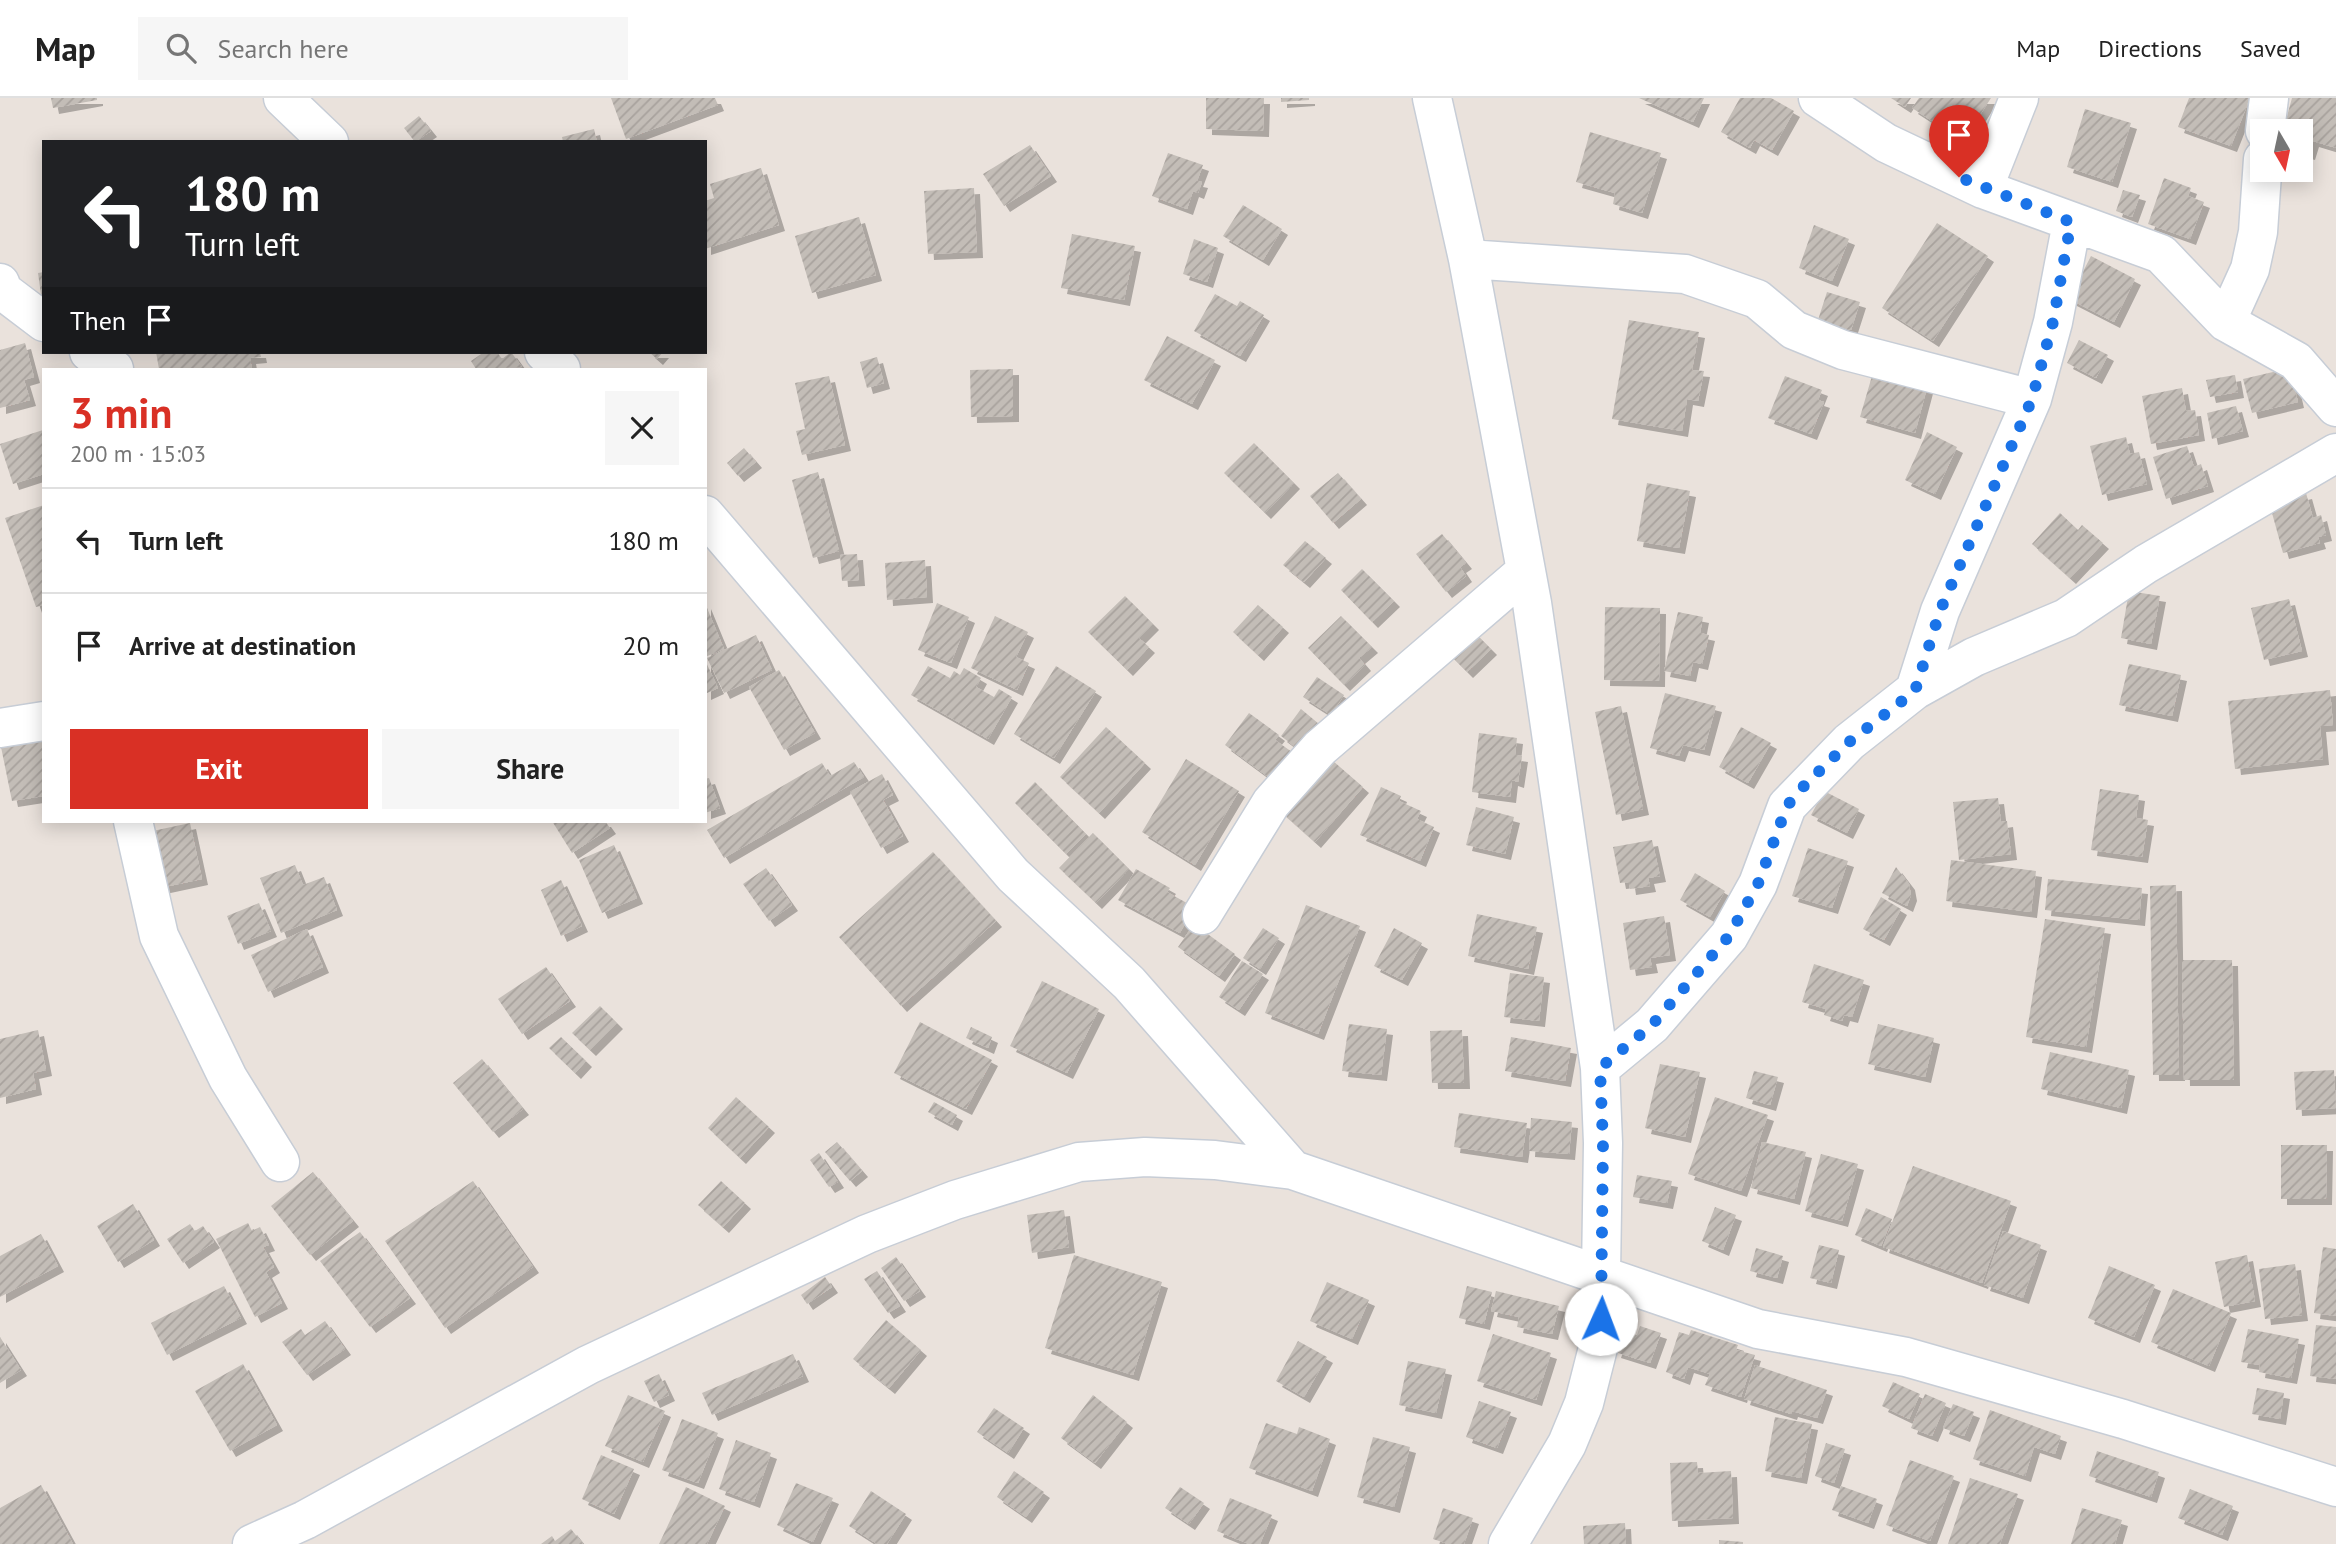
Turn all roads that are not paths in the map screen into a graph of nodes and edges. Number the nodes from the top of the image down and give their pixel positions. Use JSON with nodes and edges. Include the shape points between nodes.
{"nodes":[{"id":1,"x":283,"y":98,"type":"edge"},
{"id":2,"x":1432,"y":98,"type":"edge"},
{"id":3,"x":1818,"y":98,"type":"edge"},
{"id":4,"x":2019,"y":98,"type":"edge"},
{"id":5,"x":2269,"y":98,"type":"edge"},
{"id":6,"x":2266,"y":119,"type":"edge"},
{"id":7,"x":328,"y":140,"type":"edge"},
{"id":8,"x":2261,"y":182,"type":"edge"},
{"id":9,"x":1983,"y":189,"type":"junction"},
{"id":10,"x":2071,"y":222,"type":"junction"},
{"id":11,"x":1468,"y":258,"type":"junction"},
{"id":12,"x":0,"y":283,"type":"edge"},
{"id":13,"x":42,"y":320,"type":"edge"},
{"id":14,"x":2226,"y":322,"type":"junction"},
{"id":15,"x":92,"y":354,"type":"edge"},
{"id":16,"x":546,"y":354,"type":"edge"},
{"id":17,"x":113,"y":368,"type":"edge"},
{"id":18,"x":560,"y":368,"type":"edge"},
{"id":19,"x":2032,"y":399,"type":"junction"},
{"id":20,"x":2336,"y":407,"type":"edge"},
{"id":21,"x":2336,"y":453,"type":"edge"},
{"id":22,"x":708,"y":521,"type":"edge"},
{"id":23,"x":1526,"y":571,"type":"junction"},
{"id":24,"x":1915,"y":691,"type":"junction"},
{"id":25,"x":42,"y":721,"type":"edge"},
{"id":26,"x":0,"y":729,"type":"edge"},
{"id":27,"x":133,"y":823,"type":"edge"},
{"id":28,"x":1202,"y":915,"type":"dead end"},
{"id":29,"x":1600,"y":1068,"type":"junction"},
{"id":30,"x":280,"y":1162,"type":"dead end"},
{"id":31,"x":1293,"y":1170,"type":"junction"},
{"id":32,"x":1602,"y":1275,"type":"junction"},
{"id":33,"x":2336,"y":1487,"type":"edge"},
{"id":34,"x":252,"y":1544,"type":"edge"},
{"id":35,"x":1508,"y":1544,"type":"edge"}],
"edges":[{"from":1,"to":7,"type":"street"},
{"from":2,"to":11,"type":"street"},
{"from":3,"to":9,"type":"street","via":[[1886,143]]},
{"from":4,"to":9,"type":"street"},
{"from":5,"to":6,"type":"street"},
{"from":8,"to":14,"type":"street","via":[[2250,269]]},
{"from":9,"to":10,"type":"street"},
{"from":10,"to":14,"type":"street","via":[[2161,254]]},
{"from":10,"to":19,"type":"street","via":[[2053,322]]},
{"from":11,"to":19,"type":"street","via":[[1685,274],[1757,299],[1794,330],[1843,350]]},
{"from":11,"to":23,"type":"street"},
{"from":12,"to":13,"type":"street","via":[[3,291]]},
{"from":14,"to":20,"type":"street","via":[[2296,361]]},
{"from":15,"to":17,"type":"street"},
{"from":16,"to":18,"type":"street"},
{"from":19,"to":24,"type":"street","via":[[1940,611]]},
{"from":21,"to":24,"type":"street","via":[[2147,564],[2066,618],[1974,657]]},
{"from":22,"to":31,"type":"street","via":[[1013,874],[1129,983]]},
{"from":23,"to":28,"type":"street","via":[[1320,748],[1271,803]]},
{"from":23,"to":29,"type":"street"},
{"from":24,"to":29,"type":"street","via":[[1849,742],[1800,790],[1787,806],[1758,884],[1729,936],[1652,1025]]},
{"from":25,"to":26,"type":"street"},
{"from":27,"to":30,"type":"street","via":[[159,936],[228,1078]]},
{"from":29,"to":32,"type":"street"},
{"from":31,"to":32,"type":"street"},
{"from":31,"to":34,"type":"street","via":[[1145,1157],[1079,1162],[954,1200],[867,1234],[588,1366],[305,1520]]},
{"from":32,"to":33,"type":"street","via":[[1758,1329],[1906,1357]]},
{"from":32,"to":35,"type":"street","via":[[1600,1340],[1584,1403],[1567,1444]]}]}
